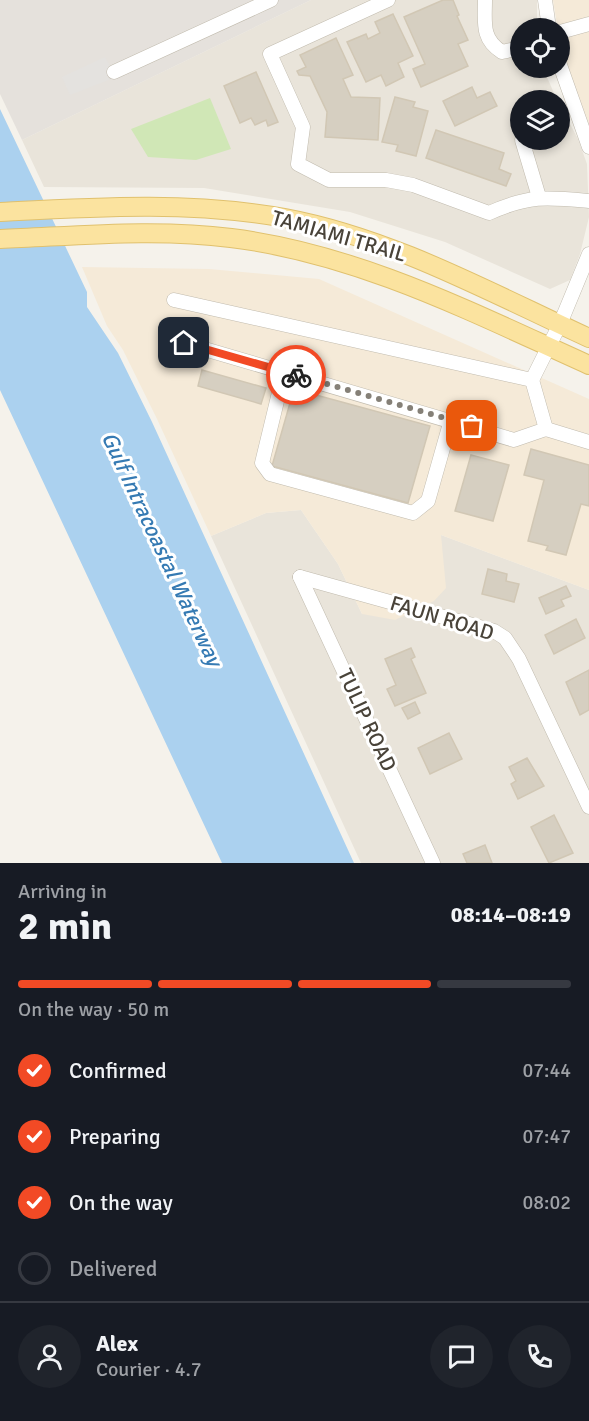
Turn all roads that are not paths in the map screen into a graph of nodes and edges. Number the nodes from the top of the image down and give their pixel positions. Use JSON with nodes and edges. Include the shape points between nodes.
{"nodes":[{"id":1,"x":272,"y":0,"type":"edge"},
{"id":2,"x":388,"y":0,"type":"edge"},
{"id":3,"x":485,"y":0,"type":"edge"},
{"id":4,"x":545,"y":0,"type":"edge"},
{"id":5,"x":548,"y":18,"type":"edge"},
{"id":6,"x":589,"y":24,"type":"edge"},
{"id":7,"x":570,"y":29,"type":"edge"},
{"id":8,"x":510,"y":50,"type":"edge"},
{"id":9,"x":114,"y":72,"type":"dead end"},
{"id":10,"x":565,"y":78,"type":"edge"},
{"id":11,"x":589,"y":147,"type":"edge"},
{"id":12,"x":525,"y":150,"type":"edge"},
{"id":13,"x":539,"y":196,"type":"junction"},
{"id":14,"x":589,"y":201,"type":"edge"},
{"id":15,"x":0,"y":212,"type":"edge"},
{"id":16,"x":0,"y":239,"type":"edge"},
{"id":17,"x":589,"y":254,"type":"edge"},
{"id":18,"x":174,"y":300,"type":"dead end"},
{"id":19,"x":560,"y":324,"type":"junction"},
{"id":20,"x":589,"y":338,"type":"edge"},
{"id":21,"x":184,"y":343,"type":"dead end"},
{"id":22,"x":548,"y":347,"type":"junction"},
{"id":23,"x":589,"y":365,"type":"edge"},
{"id":24,"x":284,"y":372,"type":"junction"},
{"id":25,"x":532,"y":380,"type":"junction"},
{"id":26,"x":451,"y":420,"type":"junction"},
{"id":27,"x":546,"y":429,"type":"junction"},
{"id":28,"x":589,"y":442,"type":"edge"},
{"id":29,"x":300,"y":577,"type":"joint"},
{"id":30,"x":589,"y":807,"type":"edge"},
{"id":31,"x":433,"y":863,"type":"edge"}],
"edges":[{"from":1,"to":9,"type":"street"},
{"from":2,"to":13,"type":"street","via":[[270,54],[303,127],[298,164],[329,180],[386,180],[413,185],[489,213]]},
{"from":3,"to":8,"type":"street","via":[[490,45],[502,52]]},
{"from":4,"to":5,"type":"street"},
{"from":6,"to":7,"type":"street"},
{"from":10,"to":11,"type":"street"},
{"from":12,"to":13,"type":"street"},
{"from":13,"to":14,"type":"street"},
{"from":15,"to":19,"type":"main road","name":"TAMIAMI TRAIL","via":[[119,206],[220,209],[315,225],[418,259]]},
{"from":16,"to":22,"type":"main road","name":"TAMIAMI TRAIL","via":[[156,233],[230,237],[337,259],[405,284]]},
{"from":17,"to":19,"type":"street"},
{"from":18,"to":25,"type":"street"},
{"from":19,"to":20,"type":"main road","name":"TAMIAMI TRAIL"},
{"from":19,"to":22,"type":"street"},
{"from":21,"to":24,"type":"street"},
{"from":22,"to":23,"type":"main road","name":"TAMIAMI TRAIL"},
{"from":22,"to":25,"type":"street"},
{"from":24,"to":26,"type":"street"},
{"from":24,"to":26,"type":"street","via":[[262,463],[270,474],[413,513],[428,501]]},
{"from":25,"to":27,"type":"street"},
{"from":26,"to":27,"type":"street","via":[[514,440]]},
{"from":27,"to":28,"type":"street"},
{"from":29,"to":30,"type":"street","name":"FAUN ROAD","via":[[494,631],[505,638],[519,659]]},
{"from":29,"to":31,"type":"street","name":"TULIP ROAD"}]}
